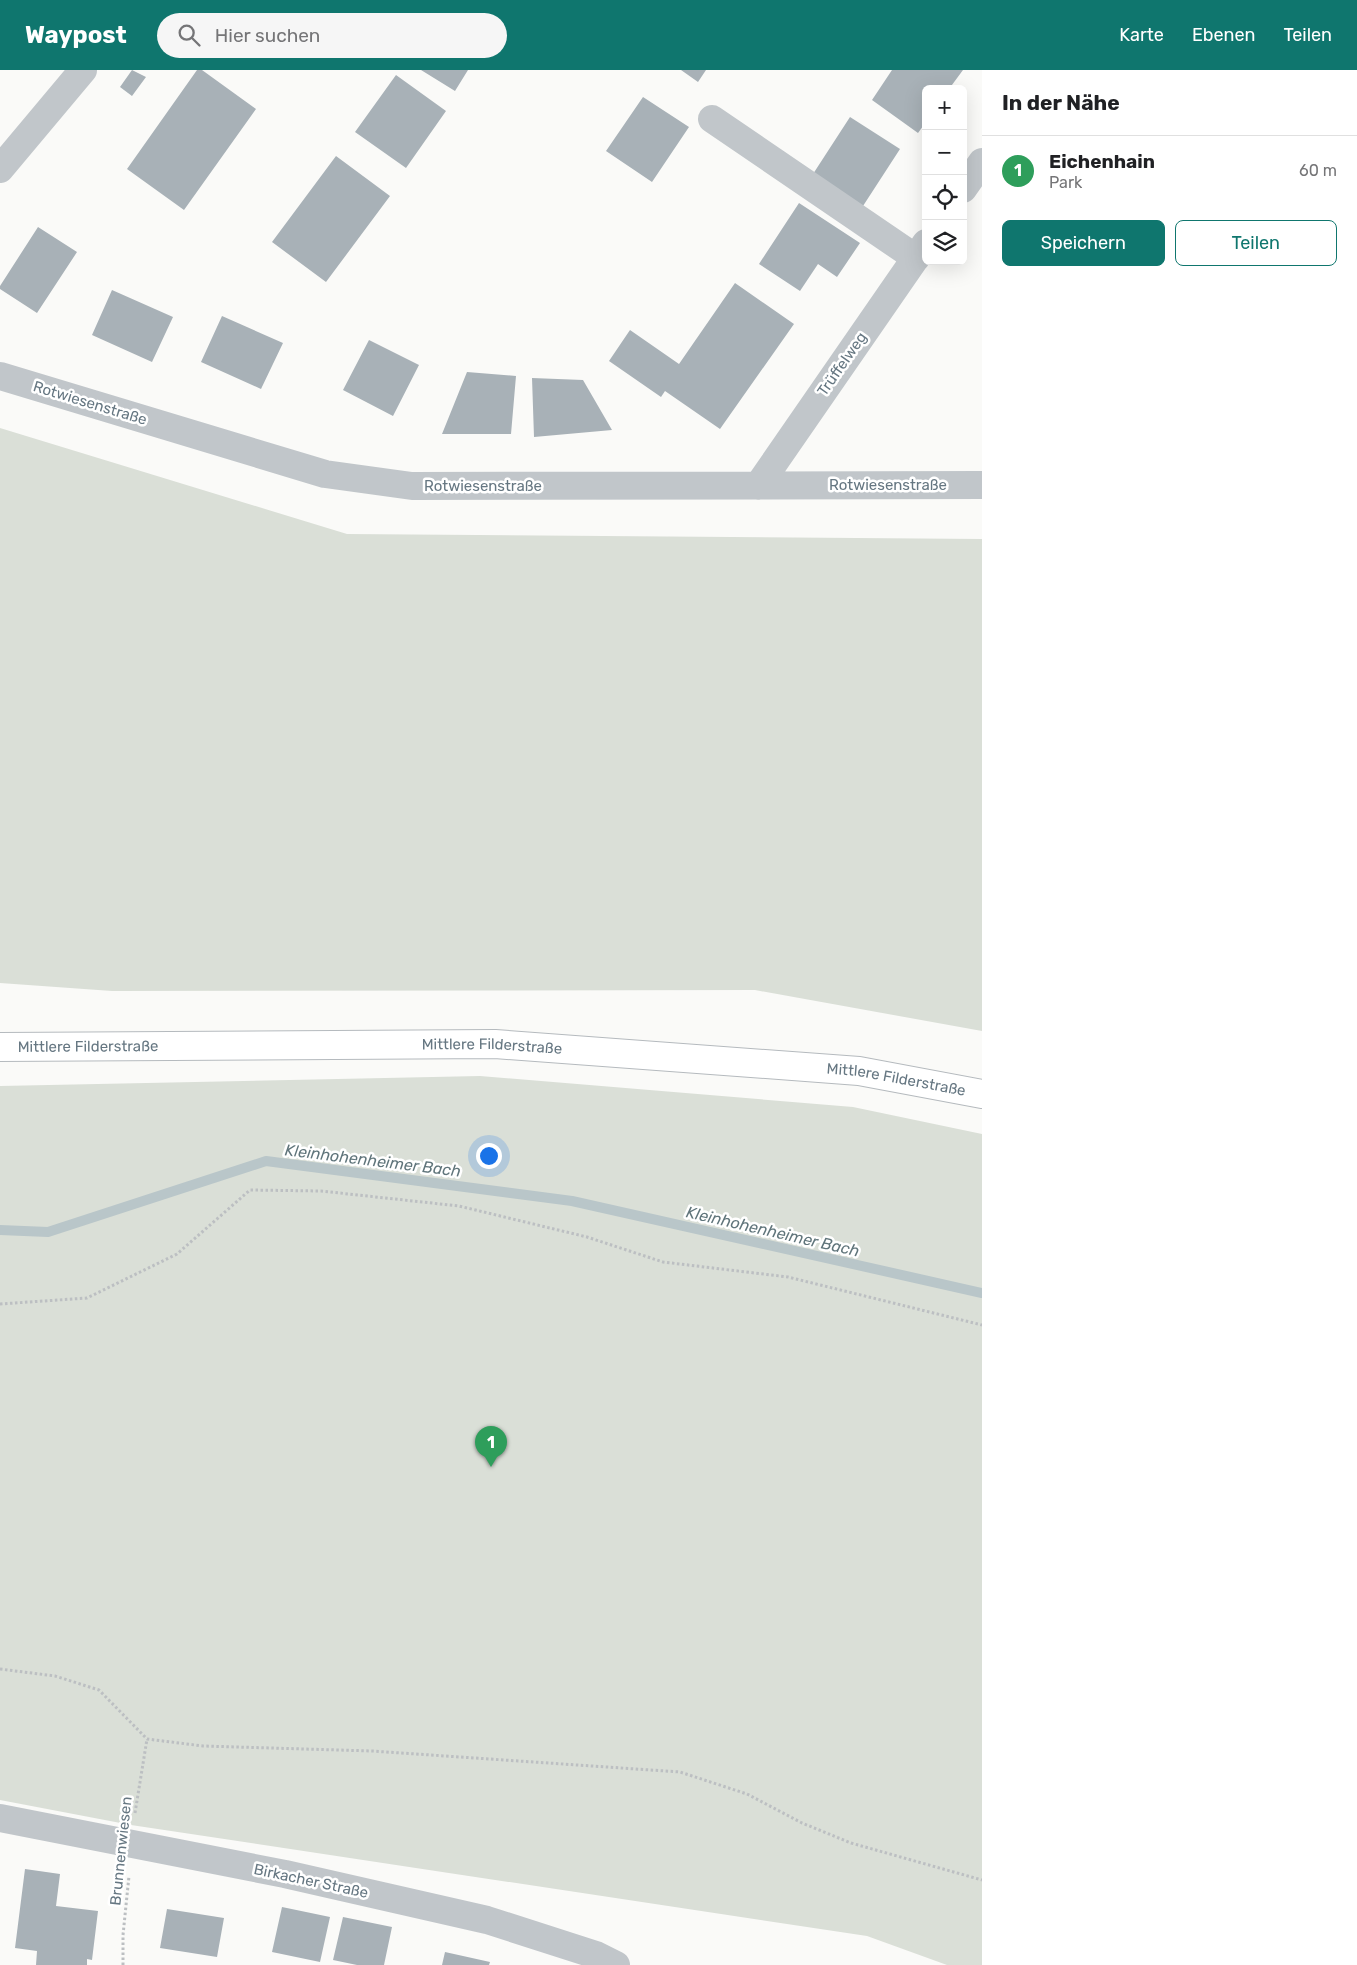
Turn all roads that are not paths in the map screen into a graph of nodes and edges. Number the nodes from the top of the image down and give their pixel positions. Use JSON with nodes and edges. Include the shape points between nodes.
{"nodes":[{"id":1,"x":83,"y":70,"type":"edge"},
{"id":2,"x":712,"y":119,"type":"dead end"},
{"id":3,"x":982,"y":162,"type":"edge"},
{"id":4,"x":0,"y":169,"type":"edge"},
{"id":5,"x":967,"y":183,"type":"edge"},
{"id":6,"x":921,"y":250,"type":"edge"},
{"id":7,"x":0,"y":376,"type":"edge"},
{"id":8,"x":982,"y":485,"type":"edge"},
{"id":9,"x":758,"y":486,"type":"junction"},
{"id":10,"x":0,"y":1047,"type":"edge"},
{"id":11,"x":982,"y":1094,"type":"edge"},
{"id":12,"x":0,"y":1818,"type":"edge"},
{"id":13,"x":616,"y":1965,"type":"edge"}],
"edges":[{"from":1,"to":4,"type":"street"},
{"from":2,"to":6,"type":"street"},
{"from":3,"to":5,"type":"street"},
{"from":6,"to":9,"type":"street","name":"Trüffelweg"},
{"from":7,"to":9,"type":"street","name":"Rotwiesenstraße","via":[[325,474],[412,486]]},
{"from":8,"to":9,"type":"street","name":"Rotwiesenstraße"},
{"from":10,"to":11,"type":"main road","name":"Mittlere Filderstraße","via":[[495,1044],[859,1071]]},
{"from":12,"to":13,"type":"street","name":"Birkacher Straße","via":[[284,1874],[487,1920],[596,1955]]}]}
